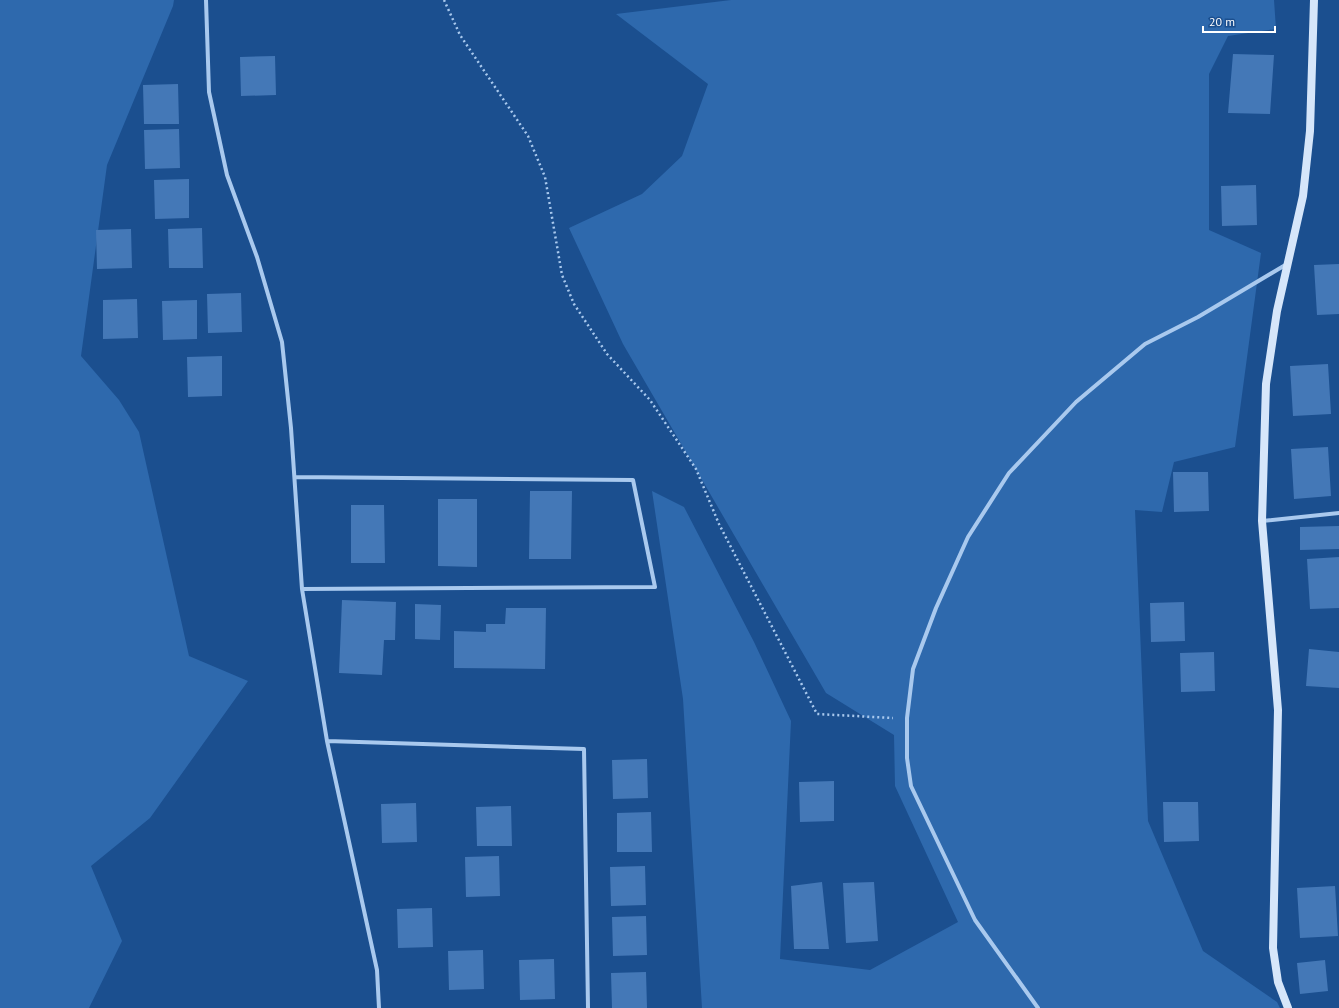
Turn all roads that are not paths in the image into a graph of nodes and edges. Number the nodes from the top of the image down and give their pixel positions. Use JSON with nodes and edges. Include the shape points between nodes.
{"nodes":[{"id":1,"x":206,"y":0,"type":"edge"},
{"id":2,"x":1314,"y":0,"type":"edge"},
{"id":3,"x":1288,"y":264,"type":"junction"},
{"id":4,"x":295,"y":477,"type":"junction"},
{"id":5,"x":1339,"y":513,"type":"edge"},
{"id":6,"x":1262,"y":520,"type":"junction"},
{"id":7,"x":302,"y":589,"type":"junction"},
{"id":8,"x":327,"y":740,"type":"junction"},
{"id":9,"x":379,"y":1008,"type":"edge"},
{"id":10,"x":588,"y":1008,"type":"edge"},
{"id":11,"x":1038,"y":1008,"type":"edge"},
{"id":12,"x":1288,"y":1008,"type":"edge"}],
"edges":[{"from":1,"to":4,"type":"street","via":[[209,92],[227,175],[257,257],[282,342]]},
{"from":2,"to":3,"type":"street","via":[[1310,131],[1303,196]]},
{"from":3,"to":6,"type":"street","via":[[1277,311],[1266,384]]},
{"from":3,"to":11,"type":"street","via":[[1198,317],[1145,344],[1076,402],[1009,473],[968,537],[936,608],[913,669],[907,718],[906,758],[911,786],[975,920]]},
{"from":4,"to":7,"type":"street"},
{"from":4,"to":7,"type":"street","via":[[633,480],[654,587]]},
{"from":5,"to":6,"type":"street"},
{"from":6,"to":12,"type":"street","via":[[1278,710],[1273,948],[1278,982]]},
{"from":7,"to":8,"type":"street"},
{"from":8,"to":9,"type":"street","via":[[377,970]]},
{"from":8,"to":10,"type":"street","via":[[584,749]]}]}
